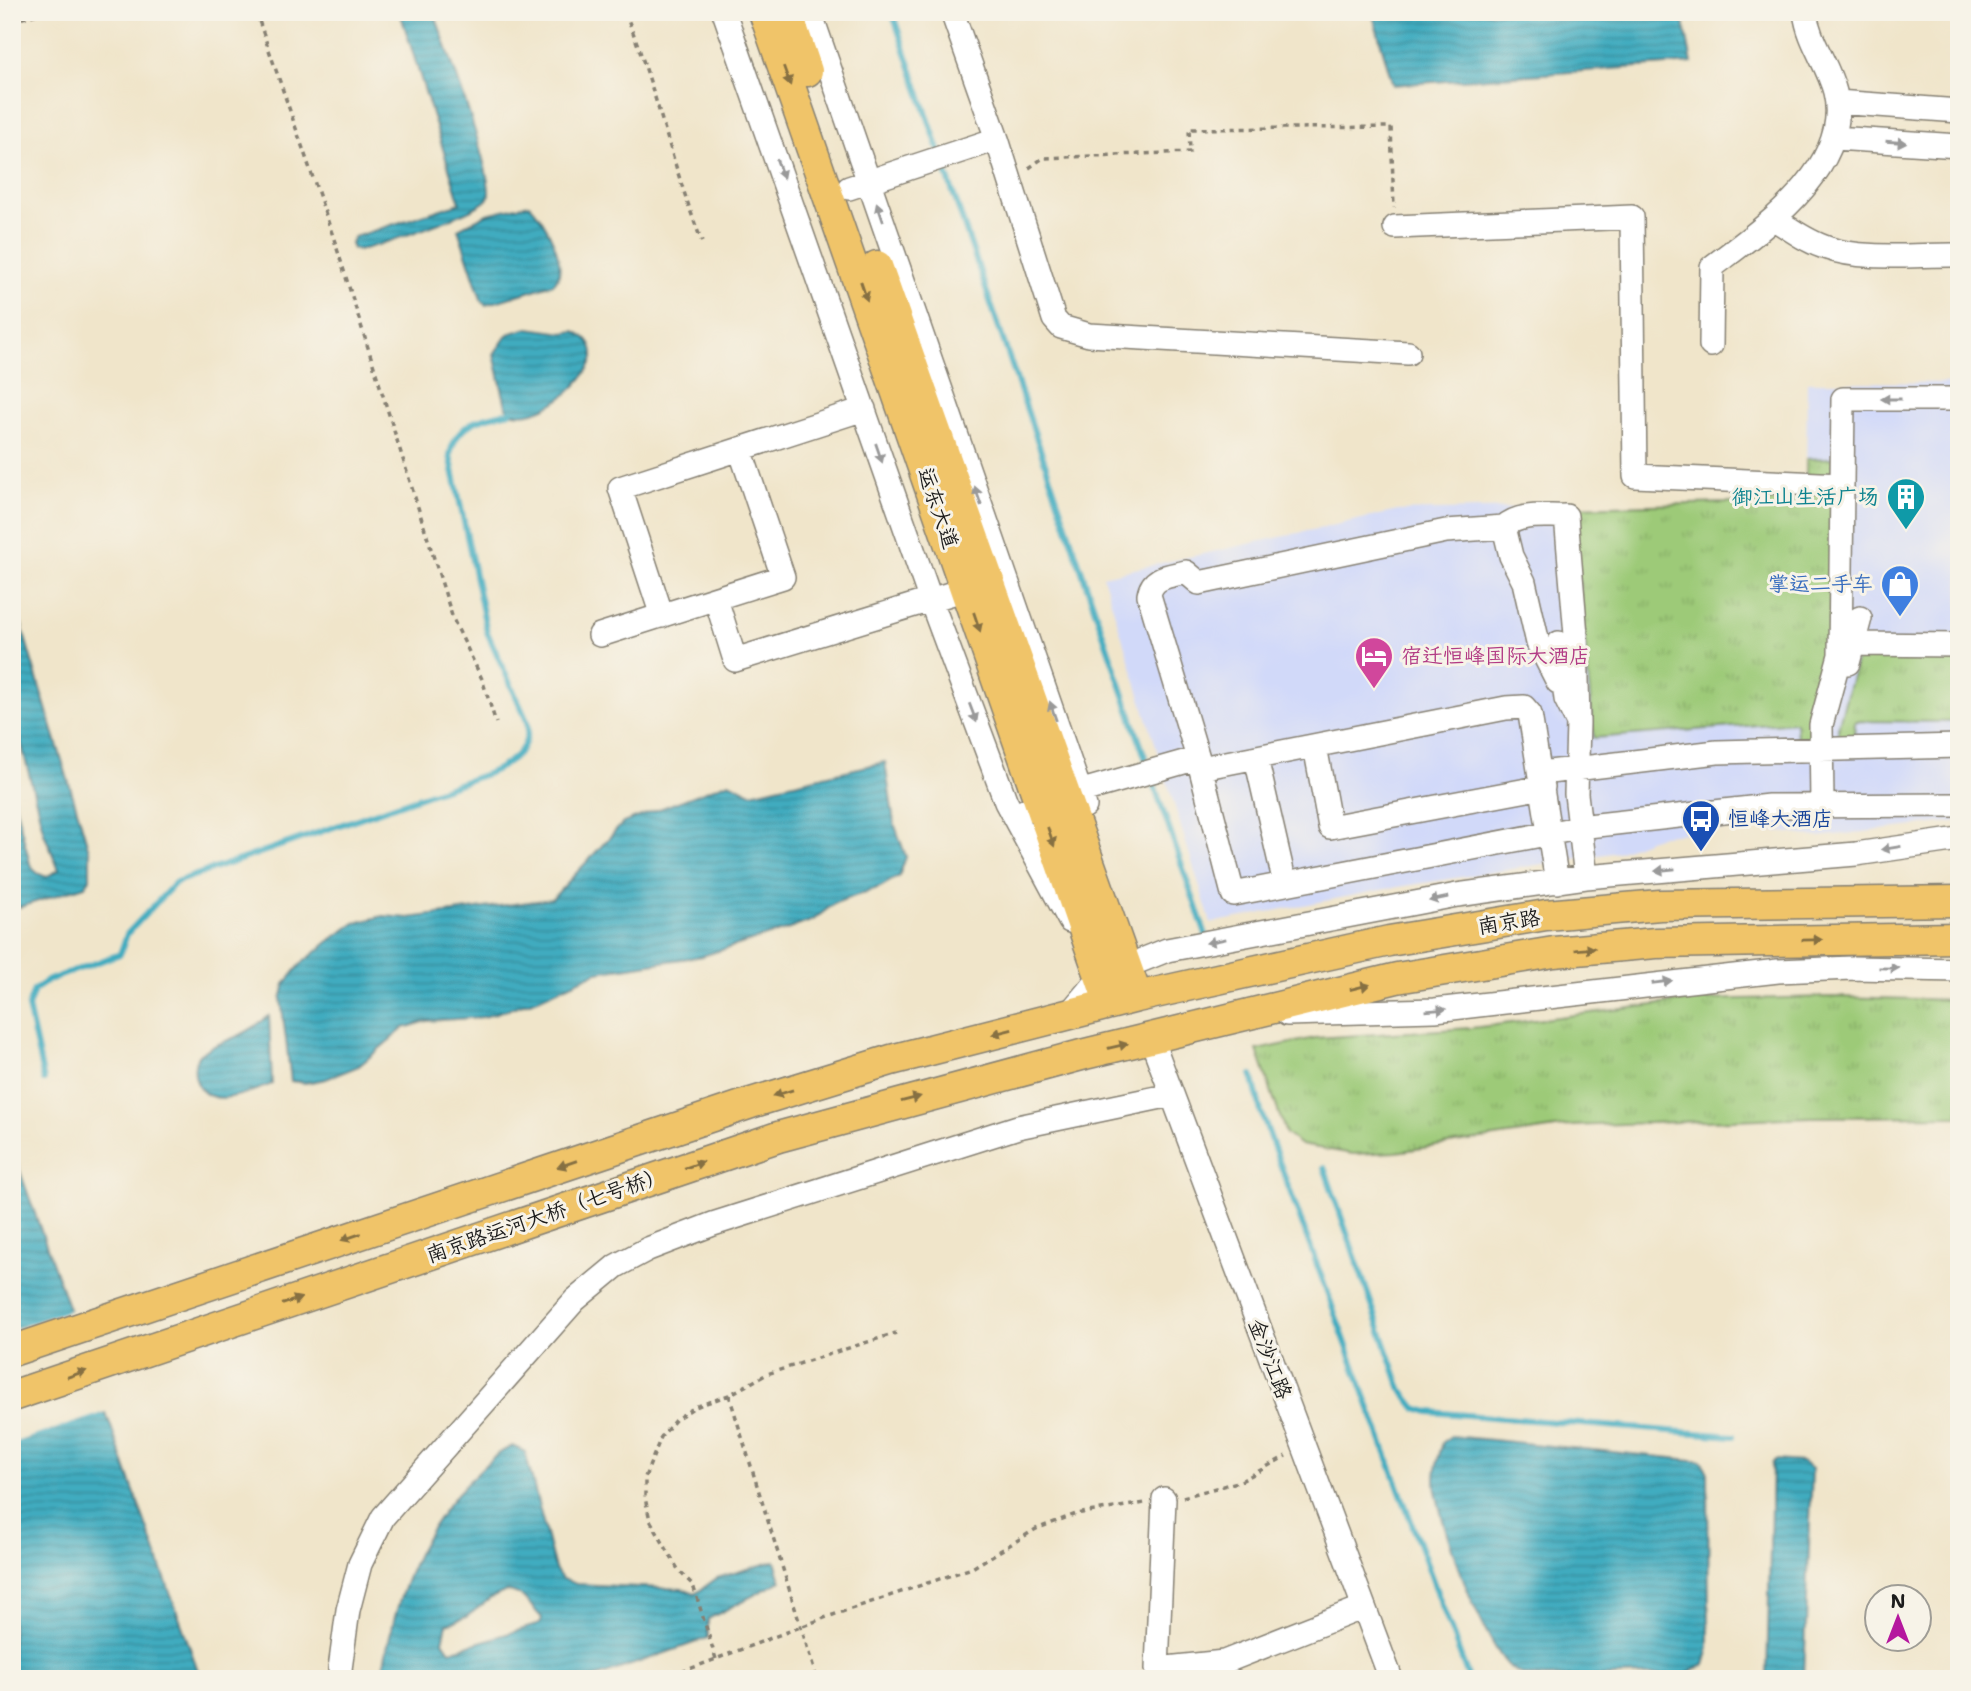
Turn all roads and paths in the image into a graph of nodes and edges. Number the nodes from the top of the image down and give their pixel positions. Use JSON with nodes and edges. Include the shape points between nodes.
{"nodes":[{"id":1,"x":45,"y":12,"type":"edge"},
{"id":2,"x":256,"y":12,"type":"edge"},
{"id":3,"x":625,"y":12,"type":"edge"},
{"id":4,"x":724,"y":12,"type":"edge"},
{"id":5,"x":764,"y":12,"type":"edge"},
{"id":6,"x":787,"y":12,"type":"edge"},
{"id":7,"x":810,"y":12,"type":"edge"},
{"id":8,"x":952,"y":12,"type":"edge"},
{"id":9,"x":1805,"y":12,"type":"edge"},
{"id":10,"x":12,"y":21,"type":"edge"},
{"id":11,"x":1837,"y":102,"type":"junction"},
{"id":12,"x":1959,"y":111,"type":"edge"},
{"id":13,"x":1834,"y":138,"type":"junction"},
{"id":14,"x":997,"y":139,"type":"junction"},
{"id":15,"x":1959,"y":146,"type":"edge"},
{"id":16,"x":1010,"y":182,"type":"junction"},
{"id":17,"x":859,"y":185,"type":"junction"},
{"id":18,"x":1774,"y":219,"type":"junction"},
{"id":19,"x":1395,"y":227,"type":"joint"},
{"id":20,"x":702,"y":242,"type":"dead end"},
{"id":21,"x":1959,"y":255,"type":"edge"},
{"id":22,"x":1711,"y":345,"type":"dead end"},
{"id":23,"x":1408,"y":353,"type":"dead end"},
{"id":24,"x":1959,"y":399,"type":"edge"},
{"id":25,"x":864,"y":409,"type":"junction"},
{"id":26,"x":740,"y":449,"type":"junction"},
{"id":27,"x":1842,"y":485,"type":"junction"},
{"id":28,"x":1504,"y":527,"type":"junction"},
{"id":29,"x":977,"y":586,"type":"junction"},
{"id":30,"x":716,"y":598,"type":"junction"},
{"id":31,"x":931,"y":601,"type":"junction"},
{"id":32,"x":662,"y":616,"type":"junction"},
{"id":33,"x":1860,"y":618,"type":"dead end"},
{"id":34,"x":600,"y":635,"type":"dead end"},
{"id":35,"x":1559,"y":643,"type":"dead end"},
{"id":36,"x":1854,"y":644,"type":"junction"},
{"id":37,"x":1959,"y":645,"type":"edge"},
{"id":38,"x":1566,"y":699,"type":"junction"},
{"id":39,"x":495,"y":723,"type":"dead end"},
{"id":40,"x":1578,"y":723,"type":"junction"},
{"id":41,"x":1315,"y":746,"type":"junction"},
{"id":42,"x":1959,"y":746,"type":"edge"},
{"id":43,"x":1826,"y":747,"type":"junction"},
{"id":44,"x":1256,"y":758,"type":"junction"},
{"id":45,"x":1200,"y":763,"type":"junction"},
{"id":46,"x":1578,"y":767,"type":"junction"},
{"id":47,"x":1542,"y":780,"type":"junction"},
{"id":48,"x":1050,"y":802,"type":"junction"},
{"id":49,"x":1827,"y":804,"type":"junction"},
{"id":50,"x":1959,"y":805,"type":"edge"},
{"id":51,"x":1579,"y":827,"type":"junction"},
{"id":52,"x":1551,"y":833,"type":"junction"},
{"id":53,"x":1959,"y":839,"type":"edge"},
{"id":54,"x":1586,"y":877,"type":"junction"},
{"id":55,"x":1557,"y":882,"type":"junction"},
{"id":56,"x":1286,"y":884,"type":"junction"},
{"id":57,"x":1959,"y":901,"type":"edge"},
{"id":58,"x":1959,"y":938,"type":"edge"},
{"id":59,"x":1727,"y":942,"type":"junction"},
{"id":60,"x":1959,"y":970,"type":"edge"},
{"id":61,"x":1731,"y":975,"type":"junction"},
{"id":62,"x":1119,"y":986,"type":"junction"},
{"id":63,"x":1068,"y":1015,"type":"joint"},
{"id":64,"x":1246,"y":1015,"type":"junction"},
{"id":65,"x":1151,"y":1038,"type":"junction"},
{"id":66,"x":1085,"y":1054,"type":"joint"},
{"id":67,"x":1171,"y":1095,"type":"junction"},
{"id":68,"x":896,"y":1333,"type":"dead end"},
{"id":69,"x":12,"y":1351,"type":"edge"},
{"id":70,"x":729,"y":1395,"type":"junction"},
{"id":71,"x":12,"y":1396,"type":"edge"},
{"id":72,"x":1303,"y":1446,"type":"junction"},
{"id":73,"x":1164,"y":1499,"type":"junction"},
{"id":74,"x":1364,"y":1607,"type":"junction"},
{"id":75,"x":802,"y":1627,"type":"junction"},
{"id":76,"x":716,"y":1659,"type":"junction"},
{"id":77,"x":342,"y":1679,"type":"edge"},
{"id":78,"x":663,"y":1679,"type":"edge"},
{"id":79,"x":817,"y":1679,"type":"edge"},
{"id":80,"x":1391,"y":1679,"type":"edge"}],
"edges":[{"from":1,"to":10,"type":"path"},
{"from":2,"to":39,"type":"path","via":[[334,239],[453,619],[482,679]]},
{"from":3,"to":20,"type":"path","via":[[645,58],[684,200]]},
{"from":4,"to":25,"type":"street","one_way":true},
{"from":5,"to":29,"type":"main road","name":"运东大道","one_way":true},
{"from":6,"to":17,"type":"main road","name":"运东大道"},
{"from":7,"to":17,"type":"street"},
{"from":8,"to":14,"type":"street"},
{"from":9,"to":11,"type":"street"},
{"from":11,"to":12,"type":"street"},
{"from":11,"to":13,"type":"street"},
{"from":13,"to":15,"type":"street","one_way":true},
{"from":13,"to":18,"type":"street","via":[[1822,162]]},
{"from":14,"to":16,"type":"street"},
{"from":14,"to":17,"type":"street"},
{"from":16,"to":19,"type":"path","via":[[1043,158],[1190,152],[1189,129],[1391,127]]},
{"from":16,"to":23,"type":"street","via":[[1054,319],[1061,327],[1089,335]]},
{"from":17,"to":29,"type":"main road","name":"运东大道"},
{"from":48,"to":17,"type":"street","one_way":true},
{"from":18,"to":21,"type":"street","via":[[1827,249]]},
{"from":18,"to":22,"type":"street","via":[[1712,267]]},
{"from":19,"to":27,"type":"street","via":[[1632,217],[1635,476]]},
{"from":24,"to":27,"type":"street","one_way":true,"via":[[1843,399]]},
{"from":25,"to":26,"type":"street"},
{"from":25,"to":31,"type":"street","one_way":true},
{"from":26,"to":30,"type":"street","via":[[783,577]]},
{"from":26,"to":32,"type":"street","via":[[620,488]]},
{"from":27,"to":43,"type":"street","via":[[1840,655],[1824,714]]},
{"from":28,"to":38,"type":"street","via":[[1524,582],[1538,643]]},
{"from":28,"to":40,"type":"street","via":[[1513,519],[1566,516]]},
{"from":28,"to":45,"type":"street","via":[[1446,531],[1199,583],[1186,572],[1158,579],[1149,595]]},
{"from":29,"to":31,"type":"street"},
{"from":29,"to":48,"type":"main road","name":"运东大道"},
{"from":30,"to":31,"type":"street","via":[[735,660]]},
{"from":30,"to":32,"type":"street"},
{"from":31,"to":48,"type":"street","one_way":true},
{"from":32,"to":34,"type":"street"},
{"from":33,"to":36,"type":"street"},
{"from":35,"to":38,"type":"street"},
{"from":36,"to":37,"type":"street"},
{"from":36,"to":43,"type":"street"},
{"from":38,"to":40,"type":"street"},
{"from":40,"to":46,"type":"street"},
{"from":41,"to":44,"type":"street"},
{"from":41,"to":47,"type":"street","via":[[1524,707],[1530,714]]},
{"from":41,"to":47,"type":"street","via":[[1330,827]]},
{"from":42,"to":43,"type":"street"},
{"from":43,"to":46,"type":"street","via":[[1717,752]]},
{"from":43,"to":49,"type":"street"},
{"from":44,"to":45,"type":"street"},
{"from":44,"to":56,"type":"street"},
{"from":45,"to":48,"type":"street","via":[[1174,765]]},
{"from":45,"to":56,"type":"street","via":[[1233,894]]},
{"from":46,"to":47,"type":"street"},
{"from":46,"to":51,"type":"street"},
{"from":47,"to":52,"type":"street"},
{"from":48,"to":62,"type":"main road","name":"运东大道"},
{"from":48,"to":62,"type":"street"},
{"from":49,"to":50,"type":"street"},
{"from":49,"to":51,"type":"street"},
{"from":51,"to":52,"type":"street"},
{"from":51,"to":54,"type":"street"},
{"from":52,"to":55,"type":"street"},
{"from":52,"to":56,"type":"street"},
{"from":53,"to":54,"type":"street","one_way":true,"via":[[1856,854]]},
{"from":54,"to":55,"type":"street"},
{"from":55,"to":62,"type":"street","one_way":true,"via":[[1457,895],[1167,950]]},
{"from":57,"to":62,"type":"main road","name":"南京路","via":[[1660,905],[1546,915]]},
{"from":59,"to":58,"type":"main road","name":"南京路","one_way":true},
{"from":59,"to":61,"type":"street"},
{"from":64,"to":59,"type":"main road","name":"南京路","one_way":true,"via":[[1397,978],[1554,952]]},
{"from":61,"to":60,"type":"street","one_way":true,"via":[[1852,968]]},
{"from":64,"to":61,"type":"street","one_way":true,"via":[[1435,1010]]},
{"from":62,"to":63,"type":"main road","name":"南京路"},
{"from":63,"to":69,"type":"main road","name":"南京路运河大桥（七号桥）","one_way":true,"via":[[891,1060],[751,1103]]},
{"from":64,"to":65,"type":"main road","name":"南京路"},
{"from":66,"to":65,"type":"main road","name":"南京路","one_way":true},
{"from":65,"to":67,"type":"street","name":"金沙江路"},
{"from":71,"to":66,"type":"main road","name":"南京路运河大桥（七号桥）","one_way":true,"via":[[778,1137]]},
{"from":67,"to":72,"type":"street","name":"金沙江路"},
{"from":67,"to":77,"type":"street","via":[[1018,1127],[713,1224],[616,1266],[575,1300],[383,1517],[360,1564],[348,1610]]},
{"from":68,"to":70,"type":"path","via":[[767,1374]]},
{"from":70,"to":75,"type":"path"},
{"from":70,"to":76,"type":"path","via":[[695,1406],[676,1419],[661,1437],[645,1477],[650,1520],[679,1571],[693,1585]]},
{"from":72,"to":73,"type":"path","via":[[1223,1488]]},
{"from":72,"to":74,"type":"street","name":"金沙江路"},
{"from":73,"to":74,"type":"street","via":[[1157,1669],[1224,1662]]},
{"from":73,"to":75,"type":"path","via":[[1076,1514],[1036,1528],[972,1568]]},
{"from":74,"to":80,"type":"street","name":"金沙江路"},
{"from":75,"to":76,"type":"path"},
{"from":75,"to":79,"type":"path"},
{"from":76,"to":78,"type":"path"}]}
